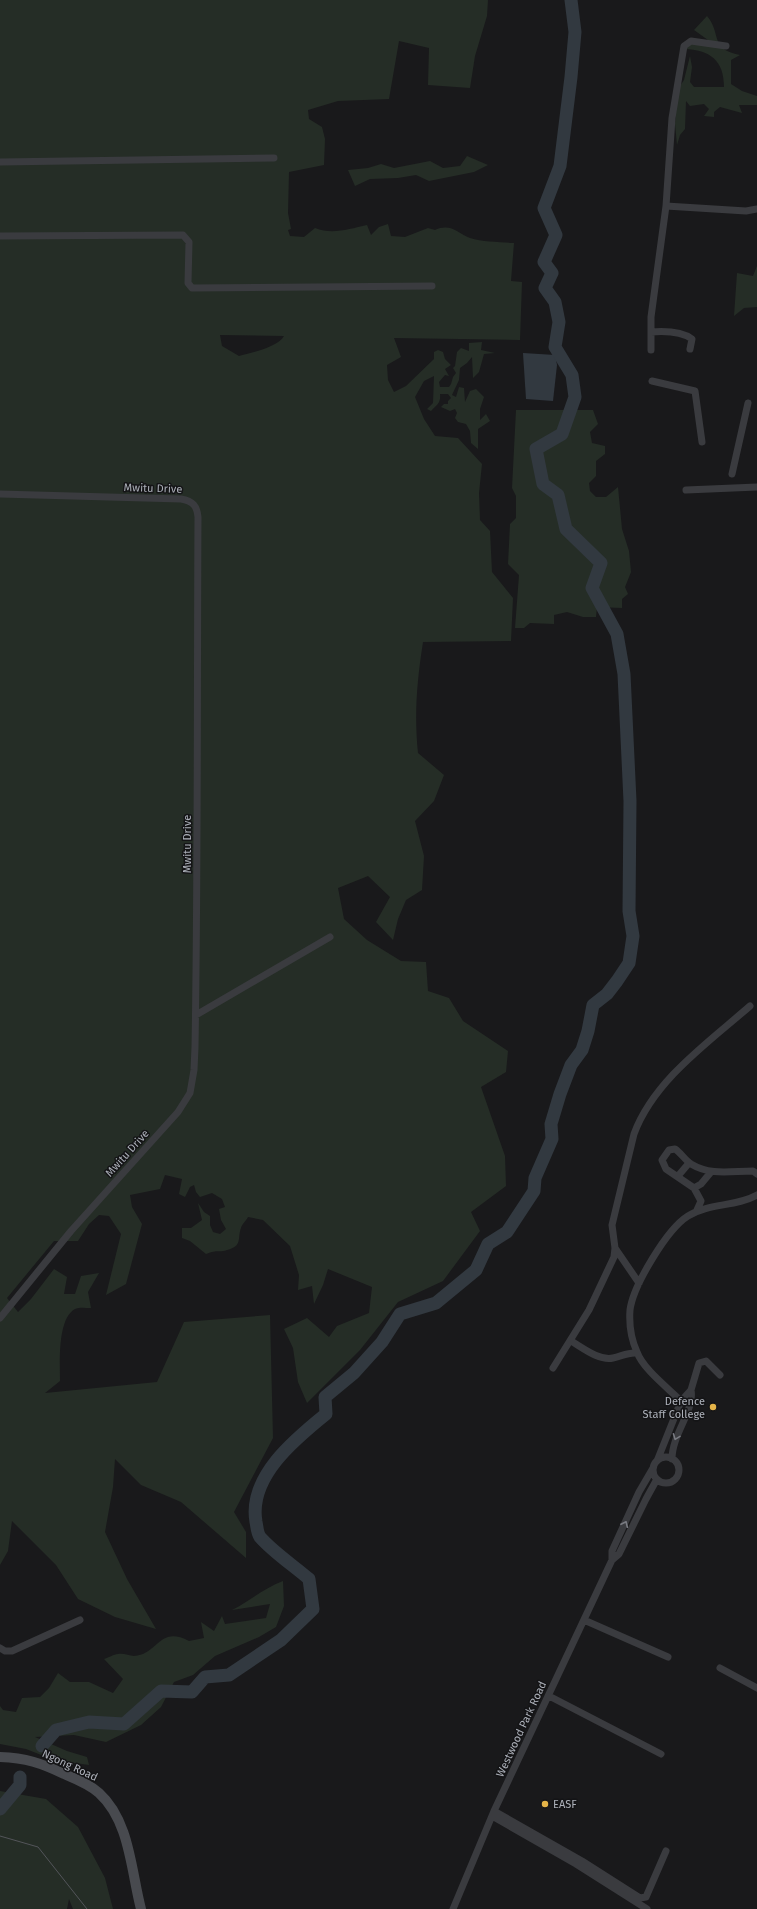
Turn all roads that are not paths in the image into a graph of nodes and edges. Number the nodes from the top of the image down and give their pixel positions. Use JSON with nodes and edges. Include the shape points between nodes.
{"nodes":[{"id":1,"x":726,"y":46,"type":"dead end"},
{"id":2,"x":274,"y":158,"type":"dead end"},
{"id":3,"x":0,"y":162,"type":"edge"},
{"id":4,"x":666,"y":206,"type":"junction"},
{"id":5,"x":757,"y":209,"type":"edge"},
{"id":6,"x":0,"y":236,"type":"edge"},
{"id":7,"x":432,"y":286,"type":"dead end"},
{"id":8,"x":651,"y":332,"type":"junction"},
{"id":9,"x":690,"y":349,"type":"dead end"},
{"id":10,"x":652,"y":350,"type":"dead end"},
{"id":11,"x":652,"y":381,"type":"dead end"},
{"id":12,"x":748,"y":403,"type":"dead end"},
{"id":13,"x":702,"y":442,"type":"dead end"},
{"id":14,"x":732,"y":474,"type":"dead end"},
{"id":15,"x":757,"y":487,"type":"edge"},
{"id":16,"x":686,"y":490,"type":"dead end"},
{"id":17,"x":0,"y":494,"type":"edge"},
{"id":18,"x":330,"y":937,"type":"dead end"},
{"id":19,"x":750,"y":1006,"type":"dead end"},
{"id":20,"x":196,"y":1015,"type":"junction"},
{"id":21,"x":689,"y":1163,"type":"junction"},
{"id":22,"x":711,"y":1172,"type":"junction"},
{"id":23,"x":757,"y":1174,"type":"edge"},
{"id":24,"x":678,"y":1176,"type":"junction"},
{"id":25,"x":694,"y":1188,"type":"junction"},
{"id":26,"x":757,"y":1195,"type":"edge"},
{"id":27,"x":697,"y":1210,"type":"junction"},
{"id":28,"x":615,"y":1248,"type":"junction"},
{"id":29,"x":639,"y":1283,"type":"junction"},
{"id":30,"x":1,"y":1313,"type":"edge"},
{"id":31,"x":570,"y":1341,"type":"junction"},
{"id":32,"x":637,"y":1353,"type":"junction"},
{"id":33,"x":553,"y":1368,"type":"dead end"},
{"id":34,"x":720,"y":1375,"type":"dead end"},
{"id":35,"x":691,"y":1390,"type":"junction"},
{"id":36,"x":681,"y":1401,"type":"junction"},
{"id":37,"x":672,"y":1459,"type":"junction"},
{"id":38,"x":657,"y":1461,"type":"junction"},
{"id":39,"x":653,"y":1468,"type":"junction"},
{"id":40,"x":657,"y":1480,"type":"junction"},
{"id":41,"x":612,"y":1560,"type":"junction"},
{"id":42,"x":80,"y":1620,"type":"dead end"},
{"id":43,"x":584,"y":1620,"type":"junction"},
{"id":44,"x":0,"y":1648,"type":"edge"},
{"id":45,"x":668,"y":1657,"type":"dead end"},
{"id":46,"x":720,"y":1668,"type":"dead end"},
{"id":47,"x":757,"y":1688,"type":"edge"},
{"id":48,"x":549,"y":1696,"type":"junction"},
{"id":49,"x":660,"y":1754,"type":"dead end"},
{"id":50,"x":0,"y":1757,"type":"edge"},
{"id":51,"x":493,"y":1813,"type":"junction"},
{"id":52,"x":666,"y":1851,"type":"dead end"},
{"id":53,"x":141,"y":1909,"type":"edge"},
{"id":54,"x":453,"y":1909,"type":"edge"},
{"id":55,"x":647,"y":1909,"type":"edge"}],
"edges":[{"from":1,"to":4,"type":"street","via":[[690,41],[684,46],[672,118]]},
{"from":2,"to":3,"type":"street"},
{"from":4,"to":5,"type":"street","via":[[746,211]]},
{"from":4,"to":8,"type":"street"},
{"from":6,"to":7,"type":"street","via":[[183,235],[189,242],[188,283],[192,288]]},
{"from":8,"to":9,"type":"street","via":[[687,335],[692,339]]},
{"from":8,"to":10,"type":"street"},
{"from":11,"to":13,"type":"street","via":[[695,391]]},
{"from":12,"to":14,"type":"street"},
{"from":15,"to":16,"type":"street"},
{"from":17,"to":20,"type":"street","name":"Mwitu Drive","via":[[181,499],[191,501],[198,510]]},
{"from":18,"to":20,"type":"street"},
{"from":19,"to":28,"type":"street","via":[[705,1043],[678,1070],[639,1120],[612,1225]]},
{"from":20,"to":30,"type":"street","name":"Mwitu Drive","via":[[194,1070],[190,1093],[178,1112]]},
{"from":21,"to":22,"type":"street"},
{"from":21,"to":24,"type":"street"},
{"from":21,"to":24,"type":"street","via":[[675,1149],[669,1150],[662,1160],[666,1169]]},
{"from":22,"to":23,"type":"street","via":[[753,1171]]},
{"from":22,"to":25,"type":"street"},
{"from":24,"to":25,"type":"street"},
{"from":25,"to":27,"type":"street","via":[[701,1201]]},
{"from":26,"to":27,"type":"street"},
{"from":27,"to":29,"type":"street","via":[[686,1217],[667,1238]]},
{"from":28,"to":29,"type":"street"},
{"from":28,"to":31,"type":"street","via":[[610,1266],[589,1310]]},
{"from":29,"to":32,"type":"street","via":[[630,1311]]},
{"from":31,"to":32,"type":"street","via":[[604,1359],[631,1352]]},
{"from":31,"to":33,"type":"street"},
{"from":32,"to":36,"type":"street","via":[[648,1368]]},
{"from":34,"to":35,"type":"street","via":[[706,1361],[699,1364]]},
{"from":35,"to":36,"type":"street"},
{"from":35,"to":37,"type":"street","one_way":true,"via":[[693,1398],[676,1436]]},
{"from":36,"to":38,"type":"street"},
{"from":37,"to":38,"type":"street","via":[[663,1458]]},
{"from":37,"to":40,"type":"street","via":[[679,1467],[677,1477],[668,1483]]},
{"from":38,"to":39,"type":"street"},
{"from":39,"to":40,"type":"street"},
{"from":41,"to":39,"type":"street","name":"Westwood Park Road","one_way":true,"via":[[612,1551]]},
{"from":40,"to":41,"type":"street","name":"Westwood Park Road","via":[[620,1554]]},
{"from":41,"to":43,"type":"street","name":"Westwood Park Road"},
{"from":42,"to":44,"type":"street","via":[[12,1651]]},
{"from":43,"to":45,"type":"street"},
{"from":43,"to":48,"type":"street","name":"Westwood Park Road"},
{"from":46,"to":47,"type":"street"},
{"from":48,"to":49,"type":"street"},
{"from":48,"to":51,"type":"street","name":"Westwood Park Road"},
{"from":50,"to":53,"type":"main road","name":"Ngong Road","via":[[36,1761],[99,1792],[125,1835]]},
{"from":51,"to":52,"type":"street","via":[[582,1861],[640,1898],[646,1897]]},
{"from":51,"to":54,"type":"street","name":"Westwood Park Road"},
{"from":51,"to":55,"type":"street"}]}
